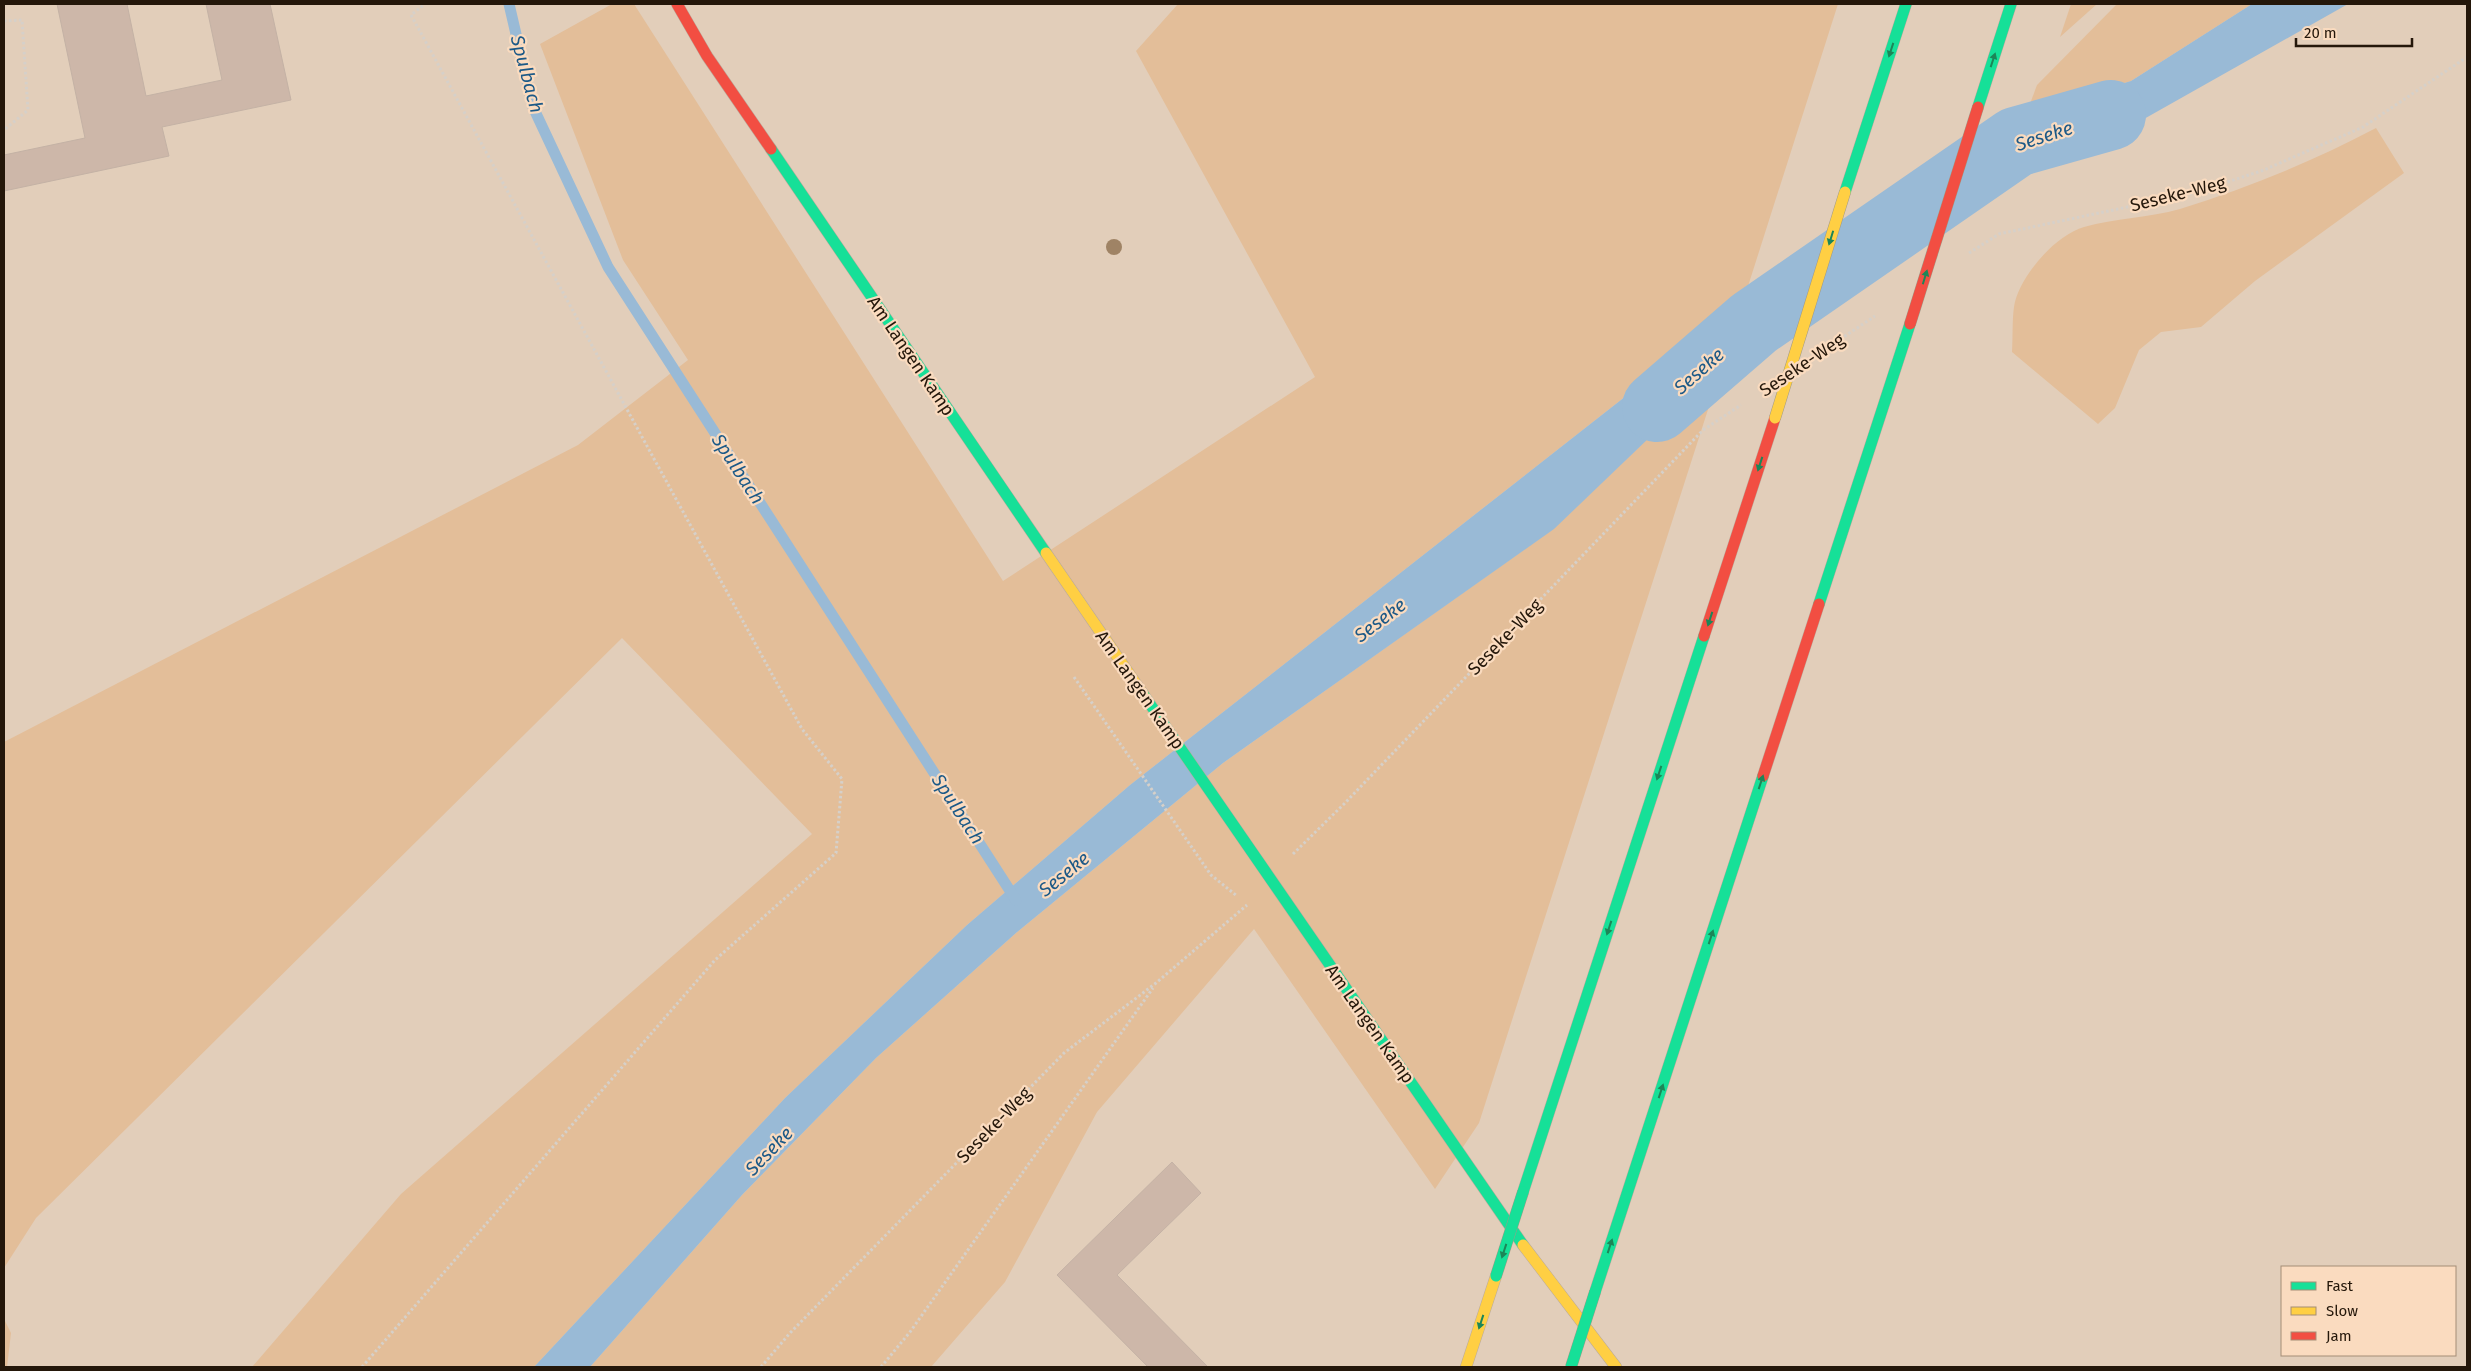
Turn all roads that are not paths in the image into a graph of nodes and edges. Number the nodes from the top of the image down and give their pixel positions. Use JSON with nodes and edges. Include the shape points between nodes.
{"nodes":[{"id":1,"x":677,"y":4,"type":"edge"},
{"id":2,"x":1906,"y":4,"type":"edge"},
{"id":3,"x":2011,"y":4,"type":"edge"},
{"id":4,"x":1466,"y":1367,"type":"edge"},
{"id":5,"x":1571,"y":1367,"type":"edge"},
{"id":6,"x":1616,"y":1367,"type":"edge"}],
"edges":[{"from":1,"to":6,"type":"main road","name":"Am Langen Kamp","via":[[707,56],[1150,708],[1231,820],[1542,1272]]},
{"from":2,"to":4,"type":"main road","one_way":true,"bridge":true,"via":[[1775,418]]},
{"from":5,"to":3,"type":"main road","one_way":true,"bridge":true}]}
